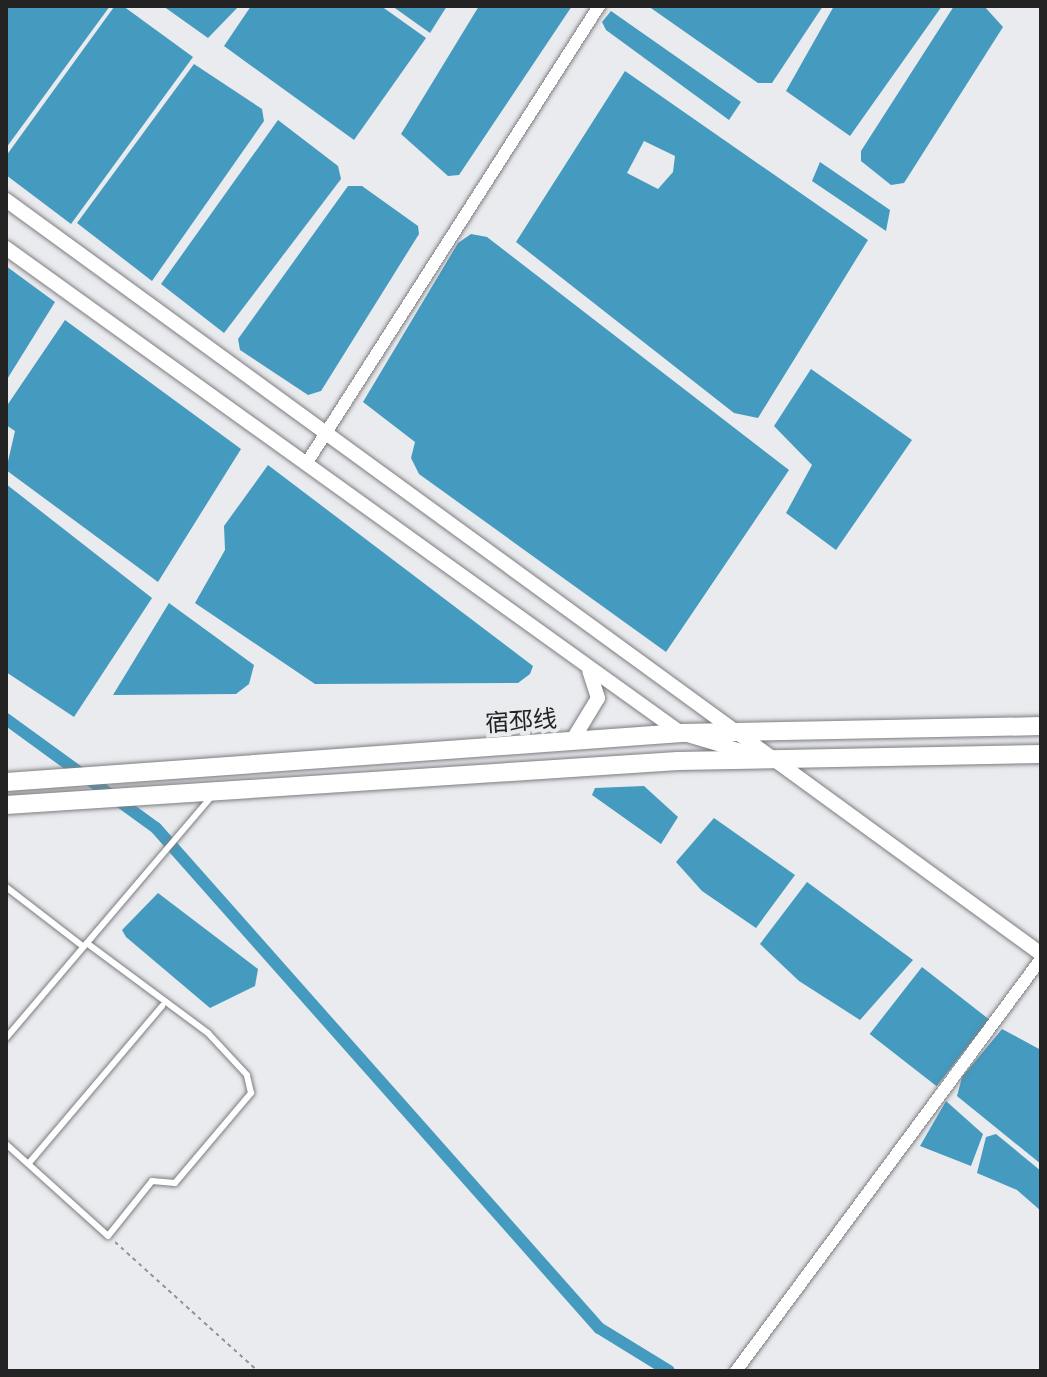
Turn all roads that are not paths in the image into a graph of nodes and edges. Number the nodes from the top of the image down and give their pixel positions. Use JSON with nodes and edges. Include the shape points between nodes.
{"nodes":[{"id":1,"x":599,"y":6,"type":"edge"},
{"id":2,"x":6,"y":200,"type":"edge"},
{"id":3,"x":6,"y":248,"type":"edge"},
{"id":4,"x":325,"y":434,"type":"junction"},
{"id":5,"x":306,"y":464,"type":"junction"},
{"id":6,"x":585,"y":664,"type":"junction"},
{"id":7,"x":1041,"y":726,"type":"edge"},
{"id":8,"x":730,"y":732,"type":"junction"},
{"id":9,"x":681,"y":733,"type":"junction"},
{"id":10,"x":572,"y":741,"type":"junction"},
{"id":11,"x":1041,"y":754,"type":"edge"},
{"id":12,"x":771,"y":759,"type":"junction"},
{"id":13,"x":6,"y":782,"type":"edge"},
{"id":14,"x":217,"y":790,"type":"junction"},
{"id":15,"x":6,"y":805,"type":"edge"},
{"id":16,"x":6,"y":887,"type":"edge"},
{"id":17,"x":85,"y":945,"type":"junction"},
{"id":18,"x":1041,"y":956,"type":"edge"},
{"id":19,"x":162,"y":1006,"type":"junction"},
{"id":20,"x":6,"y":1038,"type":"edge"},
{"id":21,"x":6,"y":1144,"type":"edge"},
{"id":22,"x":29,"y":1163,"type":"junction"},
{"id":23,"x":736,"y":1371,"type":"edge"}],
"edges":[{"from":1,"to":4,"type":"street"},
{"from":2,"to":4,"type":"street"},
{"from":3,"to":5,"type":"street"},
{"from":4,"to":5,"type":"street"},
{"from":4,"to":8,"type":"street"},
{"from":5,"to":6,"type":"street"},
{"from":6,"to":9,"type":"street"},
{"from":6,"to":10,"type":"street","via":[[598,698]]},
{"from":7,"to":8,"type":"main road","name":"宿邳线"},
{"from":8,"to":9,"type":"main road","name":"宿邳线"},
{"from":8,"to":12,"type":"street"},
{"from":9,"to":10,"type":"main road","name":"宿邳线"},
{"from":9,"to":12,"type":"street"},
{"from":10,"to":13,"type":"main road","name":"宿邳线"},
{"from":11,"to":12,"type":"main road","name":"宿邳线"},
{"from":12,"to":14,"type":"main road","name":"宿邳线"},
{"from":12,"to":18,"type":"street"},
{"from":14,"to":15,"type":"main road","name":"宿邳线"},
{"from":14,"to":17,"type":"lane"},
{"from":16,"to":17,"type":"lane"},
{"from":17,"to":19,"type":"lane"},
{"from":17,"to":20,"type":"lane"},
{"from":18,"to":23,"type":"street"},
{"from":19,"to":22,"type":"lane"},
{"from":19,"to":22,"type":"lane","via":[[208,1033],[247,1075],[251,1093],[175,1183],[152,1181],[108,1236]]},
{"from":21,"to":22,"type":"lane"}]}
